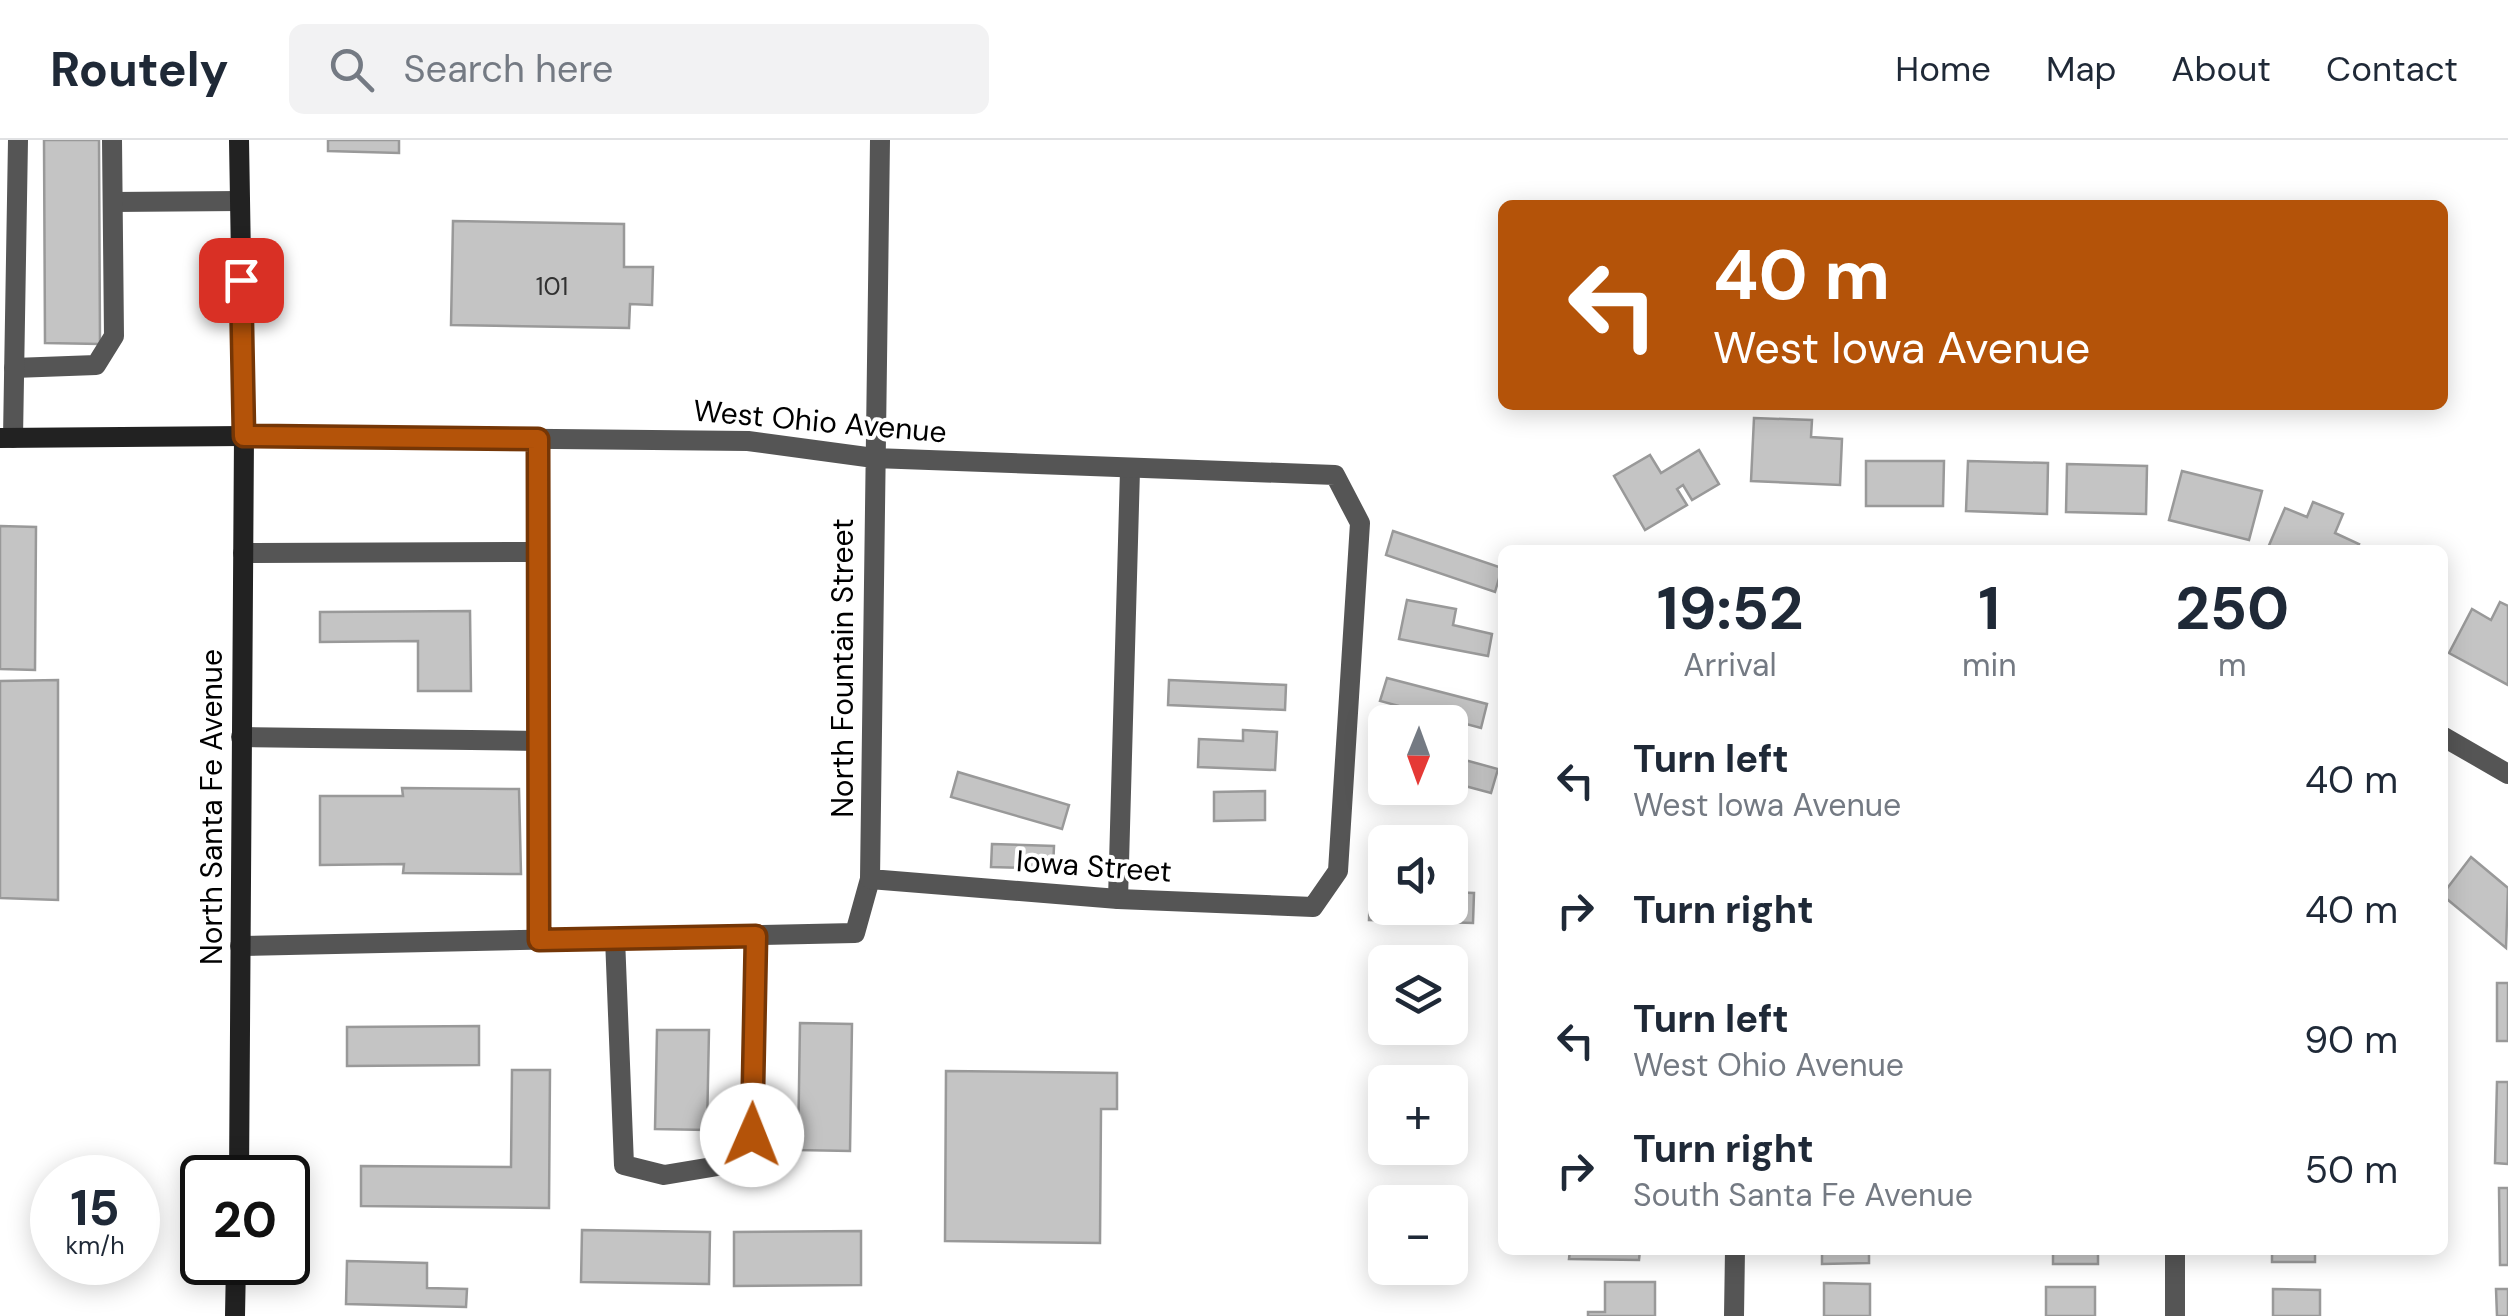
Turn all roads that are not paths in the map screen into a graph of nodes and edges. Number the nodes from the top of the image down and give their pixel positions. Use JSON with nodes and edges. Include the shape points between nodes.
{"nodes":[{"id":1,"x":18,"y":140,"type":"edge"},
{"id":2,"x":112,"y":140,"type":"edge"},
{"id":3,"x":239,"y":140,"type":"edge"},
{"id":4,"x":880,"y":140,"type":"edge"},
{"id":5,"x":240,"y":201,"type":"junction"},
{"id":6,"x":112,"y":202,"type":"junction"},
{"id":7,"x":14,"y":368,"type":"junction"},
{"id":8,"x":244,"y":436,"type":"junction"},
{"id":9,"x":6,"y":438,"type":"edge"},
{"id":10,"x":538,"y":439,"type":"junction"},
{"id":11,"x":874,"y":458,"type":"junction"},
{"id":12,"x":1130,"y":470,"type":"junction"},
{"id":13,"x":538,"y":552,"type":"junction"},
{"id":14,"x":243,"y":554,"type":"junction"},
{"id":15,"x":242,"y":737,"type":"junction"},
{"id":16,"x":2448,"y":739,"type":"edge"},
{"id":17,"x":538,"y":741,"type":"junction"},
{"id":18,"x":2508,"y":774,"type":"edge"},
{"id":19,"x":870,"y":879,"type":"junction"},
{"id":20,"x":1118,"y":899,"type":"junction"},
{"id":21,"x":1314,"y":907,"type":"joint"},
{"id":22,"x":756,"y":936,"type":"junction"},
{"id":23,"x":615,"y":938,"type":"junction"},
{"id":24,"x":539,"y":940,"type":"junction"},
{"id":25,"x":240,"y":946,"type":"junction"},
{"id":26,"x":238,"y":1155,"type":"edge"},
{"id":27,"x":1735,"y":1255,"type":"edge"},
{"id":28,"x":2175,"y":1255,"type":"edge"},
{"id":29,"x":236,"y":1285,"type":"edge"},
{"id":30,"x":235,"y":1316,"type":"edge"},
{"id":31,"x":1734,"y":1316,"type":"edge"},
{"id":32,"x":2175,"y":1316,"type":"edge"}],
"edges":[{"from":1,"to":7,"type":"street"},
{"from":2,"to":6,"type":"street"},
{"from":3,"to":5,"type":"main road","name":"North Santa Fe Avenue"},
{"from":4,"to":11,"type":"street","name":"North Fountain Street"},
{"from":5,"to":6,"type":"street"},
{"from":5,"to":8,"type":"main road","name":"North Santa Fe Avenue"},
{"from":6,"to":7,"type":"street","via":[[114,336],[96,365]]},
{"from":7,"to":9,"type":"street"},
{"from":8,"to":9,"type":"main road","name":"West Ohio Avenue"},
{"from":8,"to":10,"type":"street","name":"West Ohio Avenue"},
{"from":8,"to":14,"type":"main road","name":"North Santa Fe Avenue"},
{"from":10,"to":11,"type":"street","name":"West Ohio Avenue","via":[[748,440]]},
{"from":10,"to":13,"type":"street"},
{"from":11,"to":12,"type":"street","name":"West Ohio Avenue"},
{"from":11,"to":19,"type":"street","name":"North Fountain Street"},
{"from":12,"to":20,"type":"street"},
{"from":12,"to":21,"type":"street","name":"West Ohio Avenue","via":[[1335,474],[1360,523],[1338,871]]},
{"from":13,"to":14,"type":"street"},
{"from":13,"to":17,"type":"street"},
{"from":14,"to":15,"type":"main road","name":"North Santa Fe Avenue"},
{"from":15,"to":17,"type":"street"},
{"from":15,"to":25,"type":"main road","name":"North Santa Fe Avenue"},
{"from":16,"to":18,"type":"street"},
{"from":17,"to":24,"type":"street"},
{"from":19,"to":20,"type":"street","name":"Iowa Street"},
{"from":19,"to":22,"type":"street","name":"North Fountain Street","via":[[855,933]]},
{"from":20,"to":21,"type":"street","name":"Iowa Street"},
{"from":22,"to":23,"type":"street"},
{"from":22,"to":23,"type":"street","via":[[752,1135],[724,1165],[664,1175],[624,1164]]},
{"from":23,"to":24,"type":"street"},
{"from":24,"to":25,"type":"street"},
{"from":25,"to":26,"type":"main road","name":"North Santa Fe Avenue"},
{"from":27,"to":31,"type":"street"},
{"from":28,"to":32,"type":"street"},
{"from":29,"to":30,"type":"main road"}]}
